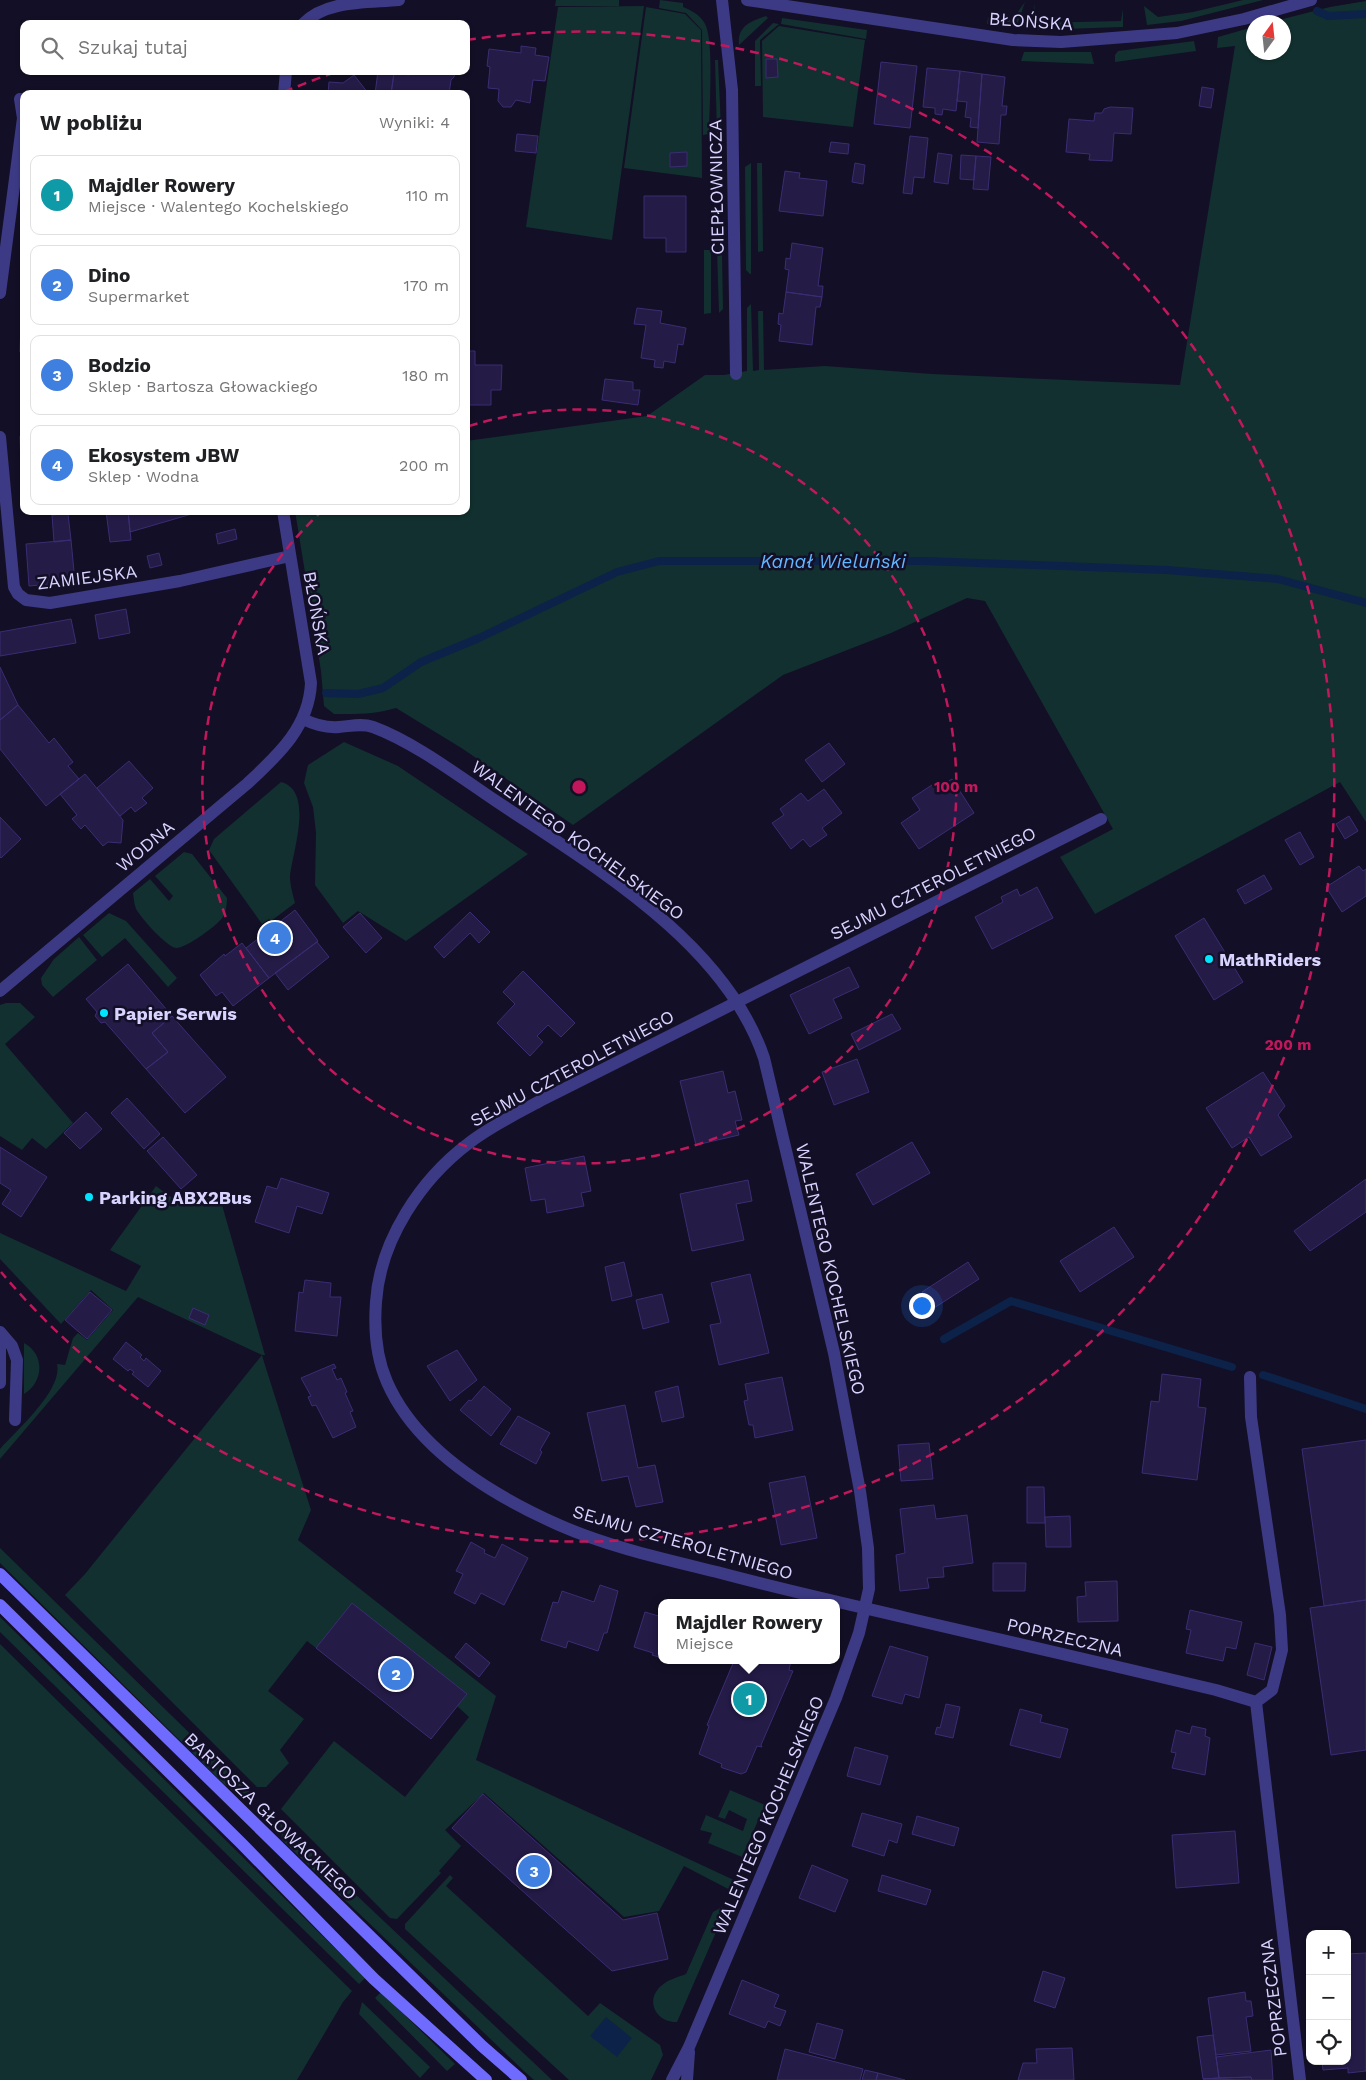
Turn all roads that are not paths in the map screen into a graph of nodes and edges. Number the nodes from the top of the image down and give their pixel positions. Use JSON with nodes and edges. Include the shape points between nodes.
{"nodes":[{"id":1,"x":399,"y":0,"type":"edge"},
{"id":2,"x":722,"y":0,"type":"edge"},
{"id":3,"x":747,"y":0,"type":"edge"},
{"id":4,"x":1311,"y":0,"type":"edge"},
{"id":5,"x":307,"y":20,"type":"edge"},
{"id":6,"x":286,"y":75,"type":"edge"},
{"id":7,"x":284,"y":90,"type":"edge"},
{"id":8,"x":20,"y":141,"type":"edge"},
{"id":9,"x":0,"y":293,"type":"edge"},
{"id":10,"x":736,"y":374,"type":"dead end"},
{"id":11,"x":0,"y":437,"type":"edge"},
{"id":12,"x":284,"y":515,"type":"edge"},
{"id":13,"x":290,"y":556,"type":"junction"},
{"id":14,"x":303,"y":719,"type":"junction"},
{"id":15,"x":1101,"y":819,"type":"dead end"},
{"id":16,"x":0,"y":991,"type":"edge"},
{"id":17,"x":737,"y":1001,"type":"junction"},
{"id":18,"x":0,"y":1332,"type":"edge"},
{"id":19,"x":0,"y":1344,"type":"edge"},
{"id":20,"x":1250,"y":1377,"type":"dead end"},
{"id":21,"x":0,"y":1384,"type":"edge"},
{"id":22,"x":15,"y":1420,"type":"dead end"},
{"id":23,"x":0,"y":1574,"type":"edge"},
{"id":24,"x":823,"y":1599,"type":"edge"},
{"id":25,"x":840,"y":1603,"type":"edge"},
{"id":26,"x":0,"y":1606,"type":"edge"},
{"id":27,"x":866,"y":1608,"type":"junction"},
{"id":28,"x":1256,"y":1702,"type":"junction"},
{"id":29,"x":689,"y":2047,"type":"junction"},
{"id":30,"x":486,"y":2080,"type":"edge"},
{"id":31,"x":520,"y":2080,"type":"edge"},
{"id":32,"x":672,"y":2080,"type":"edge"},
{"id":33,"x":687,"y":2080,"type":"edge"},
{"id":34,"x":1300,"y":2080,"type":"edge"}],
"edges":[{"from":1,"to":5,"type":"street","via":[[337,6],[311,15]]},
{"from":2,"to":10,"type":"street","name":"CIEPŁOWNICZA","via":[[732,90]]},
{"from":3,"to":4,"type":"street","name":"BŁOŃSKA","via":[[1013,40],[1061,42],[1177,33]]},
{"from":6,"to":7,"type":"street"},
{"from":8,"to":9,"type":"street"},
{"from":11,"to":13,"type":"street","name":"ZAMIEJSKA","via":[[14,587],[26,600],[50,603],[154,586]]},
{"from":12,"to":13,"type":"street","name":"BŁOŃSKA"},
{"from":13,"to":14,"type":"street","name":"BŁOŃSKA","via":[[311,683]]},
{"from":14,"to":16,"type":"street","name":"WODNA","via":[[283,748],[248,783]]},
{"from":14,"to":17,"type":"street","name":"WALENTEGO KOCHELSKIEGO","via":[[322,726],[374,727],[448,769],[654,913],[699,954]]},
{"from":15,"to":17,"type":"street","name":"SEJMU CZTEROLETNIEGO"},
{"from":17,"to":24,"type":"street","name":"SEJMU CZTEROLETNIEGO","via":[[501,1121],[468,1143],[442,1167],[400,1224],[385,1254],[377,1284],[377,1350],[388,1383],[405,1412],[427,1438],[454,1464],[516,1504],[607,1543]]},
{"from":17,"to":27,"type":"street","name":"WALENTEGO KOCHELSKIEGO","via":[[756,1034],[764,1058],[834,1354],[868,1548],[870,1573]]},
{"from":18,"to":22,"type":"street","via":[[12,1346],[17,1360]]},
{"from":19,"to":21,"type":"street"},
{"from":20,"to":28,"type":"street","via":[[1251,1418],[1280,1615],[1282,1650],[1272,1690]]},
{"from":23,"to":31,"type":"street","name":"BARTOSZA GŁOWACKIEGO","via":[[475,2040]]},
{"from":25,"to":27,"type":"street","name":"SEJMU CZTEROLETNIEGO"},
{"from":26,"to":30,"type":"street","via":[[374,1979]]},
{"from":27,"to":28,"type":"street","name":"POPRZECZNA"},
{"from":27,"to":29,"type":"street","name":"WALENTEGO KOCHELSKIEGO","via":[[836,1698]]},
{"from":28,"to":34,"type":"street","name":"POPRZECZNA"},
{"from":29,"to":32,"type":"street","name":"WALENTEGO KOCHELSKIEGO"},
{"from":29,"to":33,"type":"street","name":"WALENTEGO KOCHELSKIEGO"}]}
